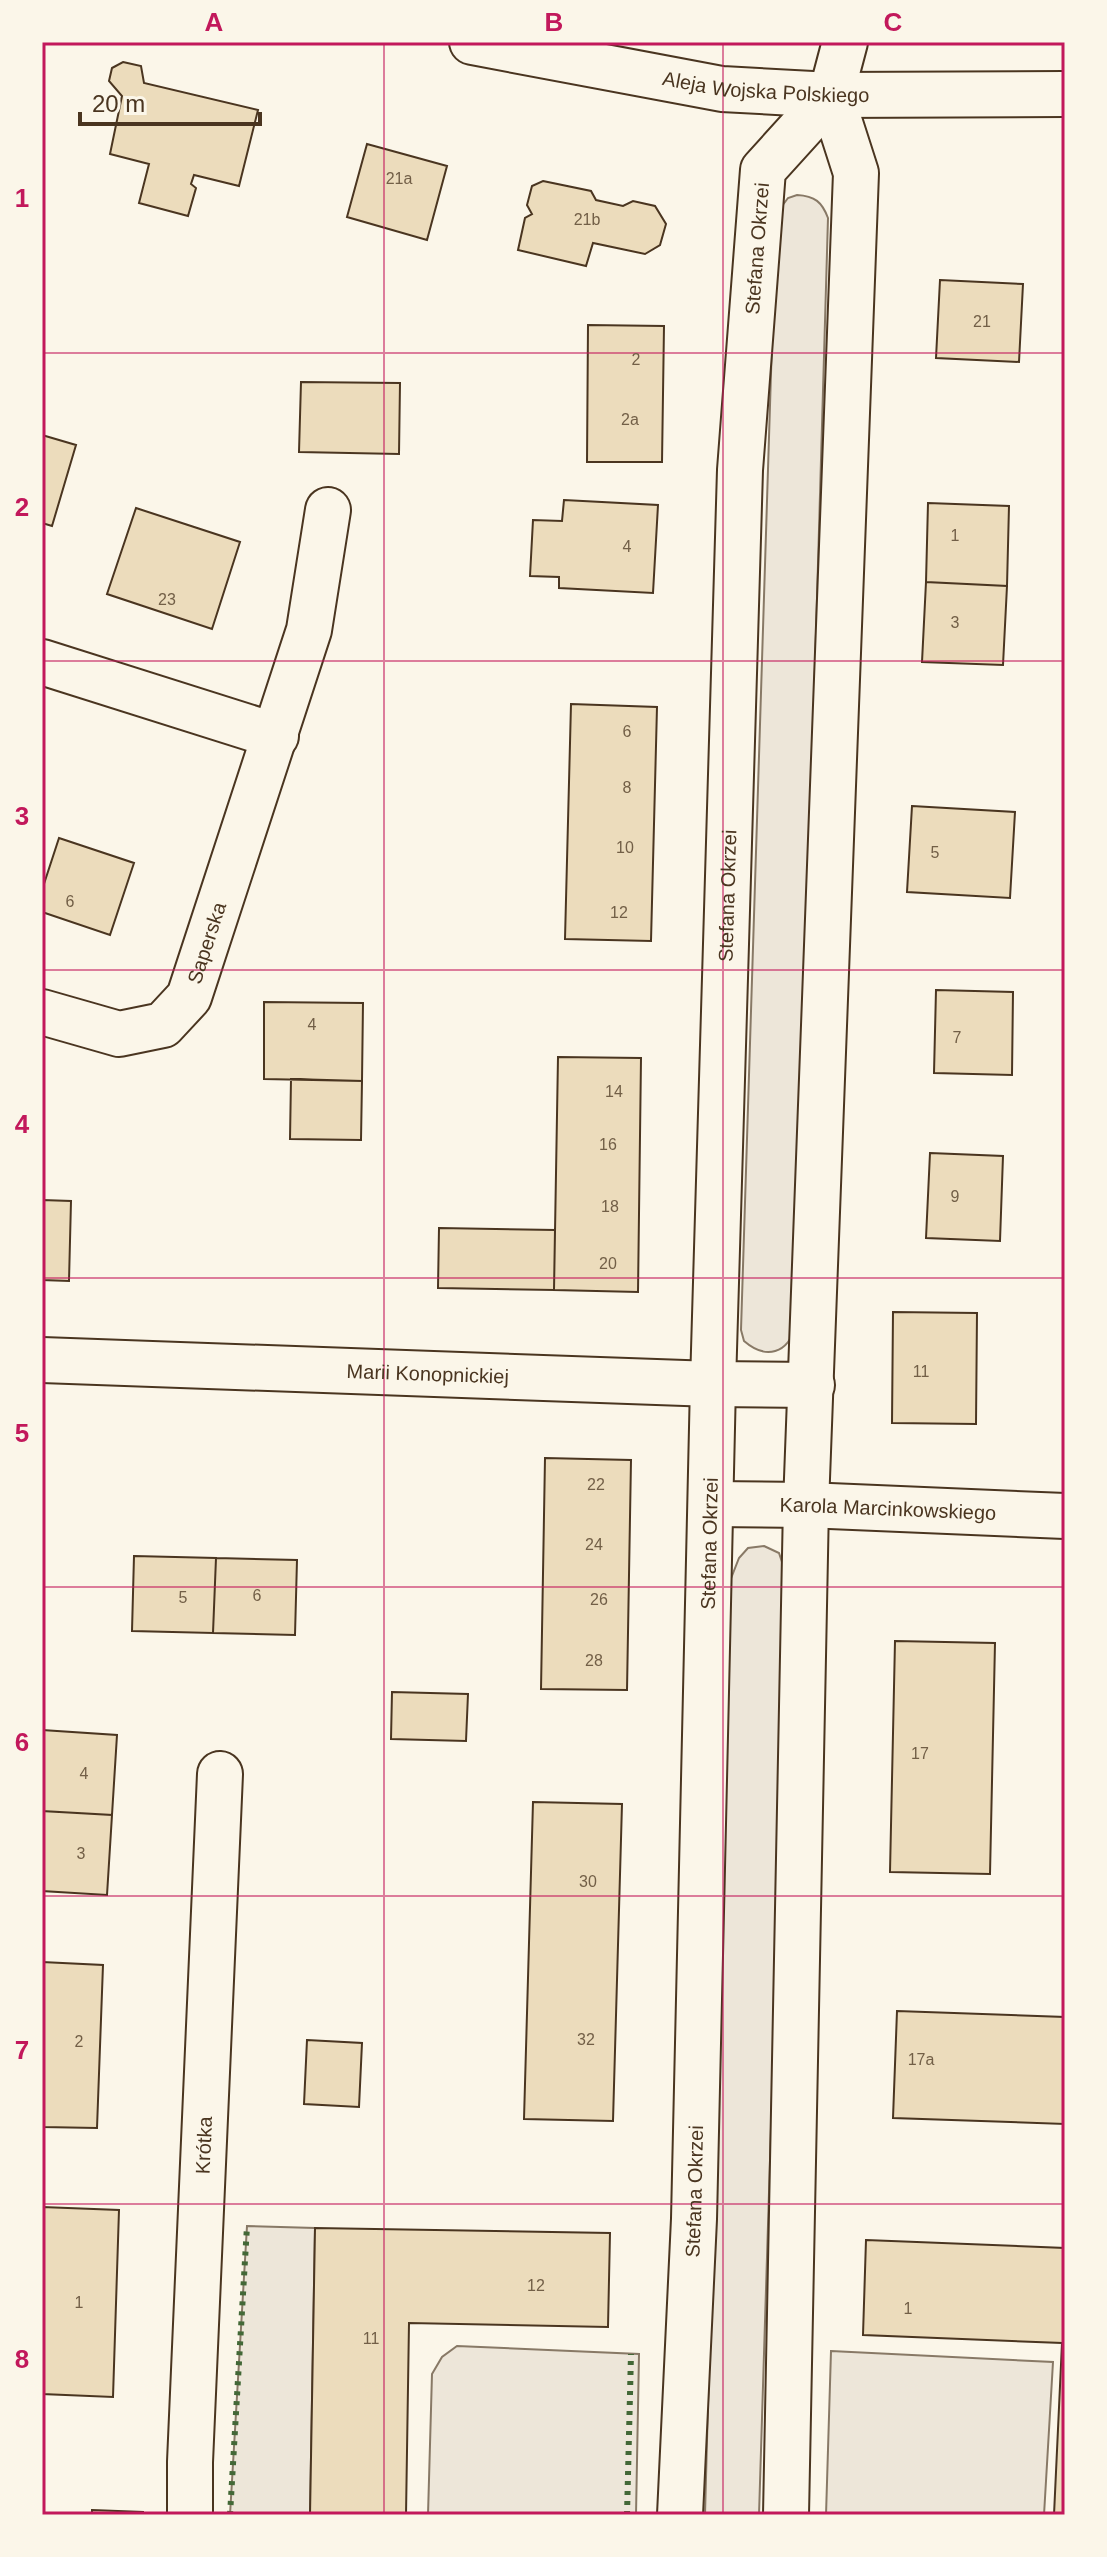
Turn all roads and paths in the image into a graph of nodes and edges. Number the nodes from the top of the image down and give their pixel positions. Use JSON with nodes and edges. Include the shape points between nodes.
{"nodes":[{"id":1,"x":472,"y":42,"type":"edge"},
{"id":2,"x":845,"y":42,"type":"edge"},
{"id":3,"x":1065,"y":94,"type":"edge"},
{"id":4,"x":831,"y":95,"type":"junction"},
{"id":5,"x":328,"y":510,"type":"dead end"},
{"id":6,"x":42,"y":662,"type":"edge"},
{"id":7,"x":276,"y":736,"type":"junction"},
{"id":8,"x":42,"y":1012,"type":"edge"},
{"id":9,"x":42,"y":1360,"type":"edge"},
{"id":10,"x":713,"y":1384,"type":"junction"},
{"id":11,"x":812,"y":1385,"type":"junction"},
{"id":12,"x":712,"y":1504,"type":"junction"},
{"id":13,"x":806,"y":1505,"type":"junction"},
{"id":14,"x":1065,"y":1516,"type":"edge"},
{"id":15,"x":220,"y":1774,"type":"dead end"},
{"id":16,"x":190,"y":2515,"type":"edge"},
{"id":17,"x":680,"y":2515,"type":"edge"},
{"id":18,"x":786,"y":2515,"type":"edge"}],
"edges":[{"from":1,"to":4,"type":"street","name":"Aleja Wojska Polskiego","via":[[722,89]]},
{"from":2,"to":4,"type":"street"},
{"from":3,"to":4,"type":"street","name":"Aleja Wojska Polskiego"},
{"from":4,"to":10,"type":"street","name":"Stefana Okrzei","via":[[763,170],[740,470]]},
{"from":4,"to":11,"type":"street","via":[[856,173]]},
{"from":5,"to":7,"type":"street","name":"Saperska","via":[[309,630]]},
{"from":6,"to":7,"type":"street"},
{"from":7,"to":8,"type":"street","name":"Saperska","via":[[189,997],[163,1025],[119,1034]]},
{"from":9,"to":10,"type":"street","name":"Marii Konopnickiej"},
{"from":10,"to":11,"type":"street","name":"Marii Konopnickiej"},
{"from":10,"to":12,"type":"street","name":"Stefana Okrzei"},
{"from":11,"to":13,"type":"street"},
{"from":12,"to":13,"type":"street","name":"Karola Marcinkowskiego"},
{"from":12,"to":17,"type":"street","name":"Stefana Okrzei","via":[[694,2219]]},
{"from":13,"to":14,"type":"street","name":"Karola Marcinkowskiego"},
{"from":13,"to":18,"type":"street"},
{"from":15,"to":16,"type":"street","name":"Krótka"}]}
